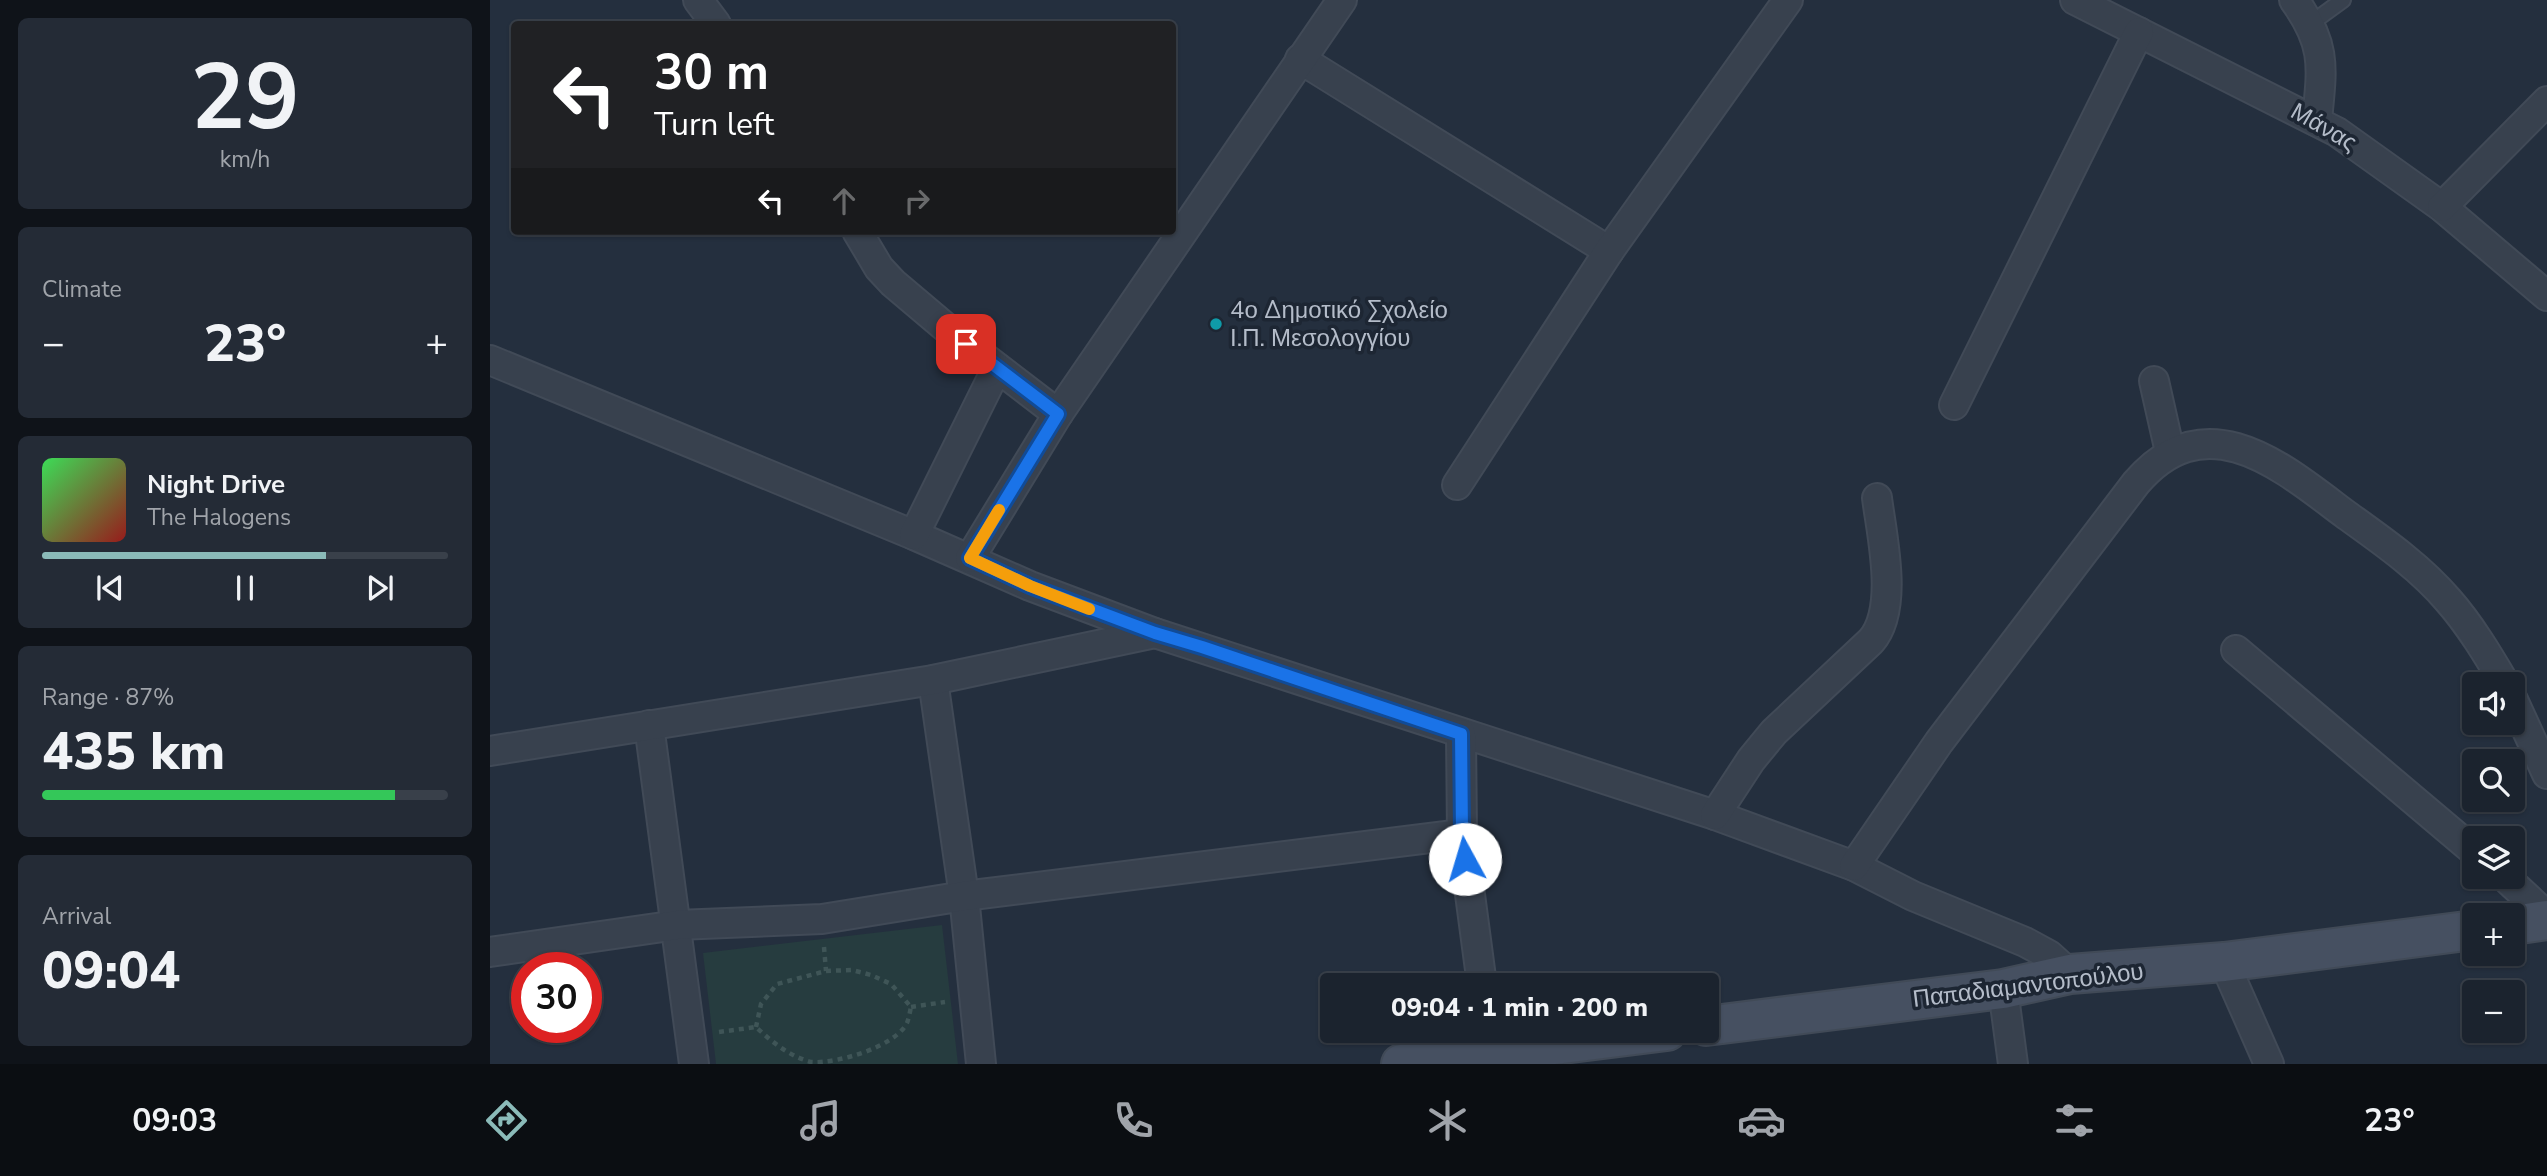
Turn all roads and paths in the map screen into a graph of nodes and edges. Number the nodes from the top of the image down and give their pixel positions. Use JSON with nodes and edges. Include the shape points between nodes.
{"nodes":[{"id":1,"x":698,"y":0,"type":"edge"},
{"id":2,"x":1342,"y":0,"type":"edge"},
{"id":3,"x":1788,"y":0,"type":"edge"},
{"id":4,"x":2075,"y":0,"type":"edge"},
{"id":5,"x":2294,"y":0,"type":"edge"},
{"id":6,"x":2343,"y":0,"type":"edge"},
{"id":7,"x":714,"y":21,"type":"edge"},
{"id":8,"x":2310,"y":24,"type":"junction"},
{"id":9,"x":2139,"y":32,"type":"junction"},
{"id":10,"x":1300,"y":59,"type":"junction"},
{"id":11,"x":2547,"y":101,"type":"edge"},
{"id":12,"x":2316,"y":120,"type":"junction"},
{"id":13,"x":2442,"y":207,"type":"junction"},
{"id":14,"x":859,"y":235,"type":"edge"},
{"id":15,"x":1609,"y":251,"type":"junction"},
{"id":16,"x":2547,"y":296,"type":"edge"},
{"id":17,"x":490,"y":360,"type":"edge"},
{"id":18,"x":997,"y":368,"type":"junction"},
{"id":19,"x":2154,"y":381,"type":"dead end"},
{"id":20,"x":1954,"y":405,"type":"dead end"},
{"id":21,"x":1058,"y":414,"type":"junction"},
{"id":22,"x":2170,"y":452,"type":"junction"},
{"id":23,"x":1457,"y":485,"type":"dead end"},
{"id":24,"x":1877,"y":498,"type":"dead end"},
{"id":25,"x":914,"y":535,"type":"junction"},
{"id":26,"x":970,"y":558,"type":"junction"},
{"id":27,"x":1155,"y":633,"type":"junction"},
{"id":28,"x":2236,"y":650,"type":"dead end"},
{"id":29,"x":2497,"y":672,"type":"edge"},
{"id":30,"x":933,"y":680,"type":"junction"},
{"id":31,"x":649,"y":725,"type":"junction"},
{"id":32,"x":2525,"y":726,"type":"edge"},
{"id":33,"x":1461,"y":734,"type":"junction"},
{"id":34,"x":490,"y":751,"type":"edge"},
{"id":35,"x":2547,"y":774,"type":"edge"},
{"id":36,"x":1715,"y":815,"type":"junction"},
{"id":37,"x":1462,"y":834,"type":"junction"},
{"id":38,"x":2462,"y":841,"type":"edge"},
{"id":39,"x":1854,"y":866,"type":"junction"},
{"id":40,"x":2517,"y":889,"type":"edge"},
{"id":41,"x":964,"y":896,"type":"junction"},
{"id":42,"x":2547,"y":918,"type":"edge"},
{"id":43,"x":2525,"y":923,"type":"edge"},
{"id":44,"x":677,"y":925,"type":"junction"},
{"id":45,"x":2462,"y":932,"type":"edge"},
{"id":46,"x":490,"y":952,"type":"edge"},
{"id":47,"x":2224,"y":962,"type":"junction"},
{"id":48,"x":1480,"y":973,"type":"edge"},
{"id":49,"x":2070,"y":974,"type":"junction"},
{"id":50,"x":2003,"y":989,"type":"junction"},
{"id":51,"x":1719,"y":1024,"type":"edge"},
{"id":52,"x":756,"y":1027,"type":"junction"},
{"id":53,"x":691,"y":1035,"type":"junction"},
{"id":54,"x":1549,"y":1043,"type":"edge"},
{"id":55,"x":1490,"y":1049,"type":"edge"},
{"id":56,"x":837,"y":1063,"type":"edge"},
{"id":57,"x":694,"y":1064,"type":"edge"},
{"id":58,"x":981,"y":1064,"type":"edge"},
{"id":59,"x":1401,"y":1064,"type":"edge"},
{"id":60,"x":2013,"y":1064,"type":"edge"},
{"id":61,"x":2269,"y":1064,"type":"edge"}],
"edges":[{"from":1,"to":7,"type":"street"},
{"from":2,"to":10,"type":"street"},
{"from":3,"to":15,"type":"street"},
{"from":4,"to":9,"type":"street","name":"Μάνας"},
{"from":5,"to":8,"type":"street"},
{"from":6,"to":8,"type":"lane"},
{"from":8,"to":12,"type":"street","via":[[2321,55]]},
{"from":9,"to":12,"type":"street","name":"Μάνας"},
{"from":9,"to":20,"type":"street"},
{"from":10,"to":15,"type":"street"},
{"from":10,"to":21,"type":"street"},
{"from":11,"to":13,"type":"street"},
{"from":12,"to":13,"type":"street","name":"Μάνας"},
{"from":13,"to":16,"type":"street","name":"Μάνας"},
{"from":14,"to":18,"type":"street","via":[[893,283]]},
{"from":15,"to":23,"type":"street"},
{"from":17,"to":25,"type":"street"},
{"from":18,"to":21,"type":"street"},
{"from":18,"to":25,"type":"street"},
{"from":19,"to":22,"type":"street"},
{"from":21,"to":26,"type":"street"},
{"from":22,"to":29,"type":"street","via":[[2231,446],[2256,453],[2286,471],[2374,534],[2432,583],[2465,621]]},
{"from":22,"to":39,"type":"street","via":[[2145,472],[2114,512],[1914,775]]},
{"from":24,"to":36,"type":"street","via":[[1885,557],[1881,628],[1774,732]]},
{"from":25,"to":26,"type":"street"},
{"from":26,"to":27,"type":"street"},
{"from":27,"to":30,"type":"street"},
{"from":27,"to":33,"type":"street"},
{"from":28,"to":38,"type":"street"},
{"from":30,"to":31,"type":"street"},
{"from":30,"to":41,"type":"street"},
{"from":31,"to":34,"type":"street"},
{"from":31,"to":44,"type":"street"},
{"from":32,"to":35,"type":"street"},
{"from":33,"to":36,"type":"street"},
{"from":33,"to":37,"type":"street"},
{"from":36,"to":39,"type":"street"},
{"from":37,"to":41,"type":"street"},
{"from":37,"to":48,"type":"street"},
{"from":39,"to":49,"type":"street","via":[[2025,942]]},
{"from":40,"to":42,"type":"street"},
{"from":41,"to":44,"type":"street","via":[[822,919]]},
{"from":41,"to":58,"type":"street"},
{"from":42,"to":43,"type":"main road"},
{"from":44,"to":46,"type":"street"},
{"from":44,"to":53,"type":"street"},
{"from":45,"to":47,"type":"main road","name":"Παπαδιαμαντοπούλου"},
{"from":47,"to":49,"type":"main road","name":"Παπαδιαμαντοπούλου"},
{"from":47,"to":61,"type":"street"},
{"from":49,"to":50,"type":"main road","name":"Παπαδιαμαντοπούλου"},
{"from":50,"to":51,"type":"main road","name":"Παπαδιαμαντοπούλου"},
{"from":50,"to":60,"type":"street"},
{"from":52,"to":53,"type":"path"},
{"from":52,"to":56,"type":"path","via":[[792,1055],[813,1063]]},
{"from":52,"to":56,"type":"path","via":[[761,1004],[777,984],[818,972],[852,970],[891,984],[911,1007],[907,1024],[868,1054]]},
{"from":53,"to":57,"type":"street"},
{"from":54,"to":55,"type":"main road"},
{"from":55,"to":59,"type":"main road"}]}
